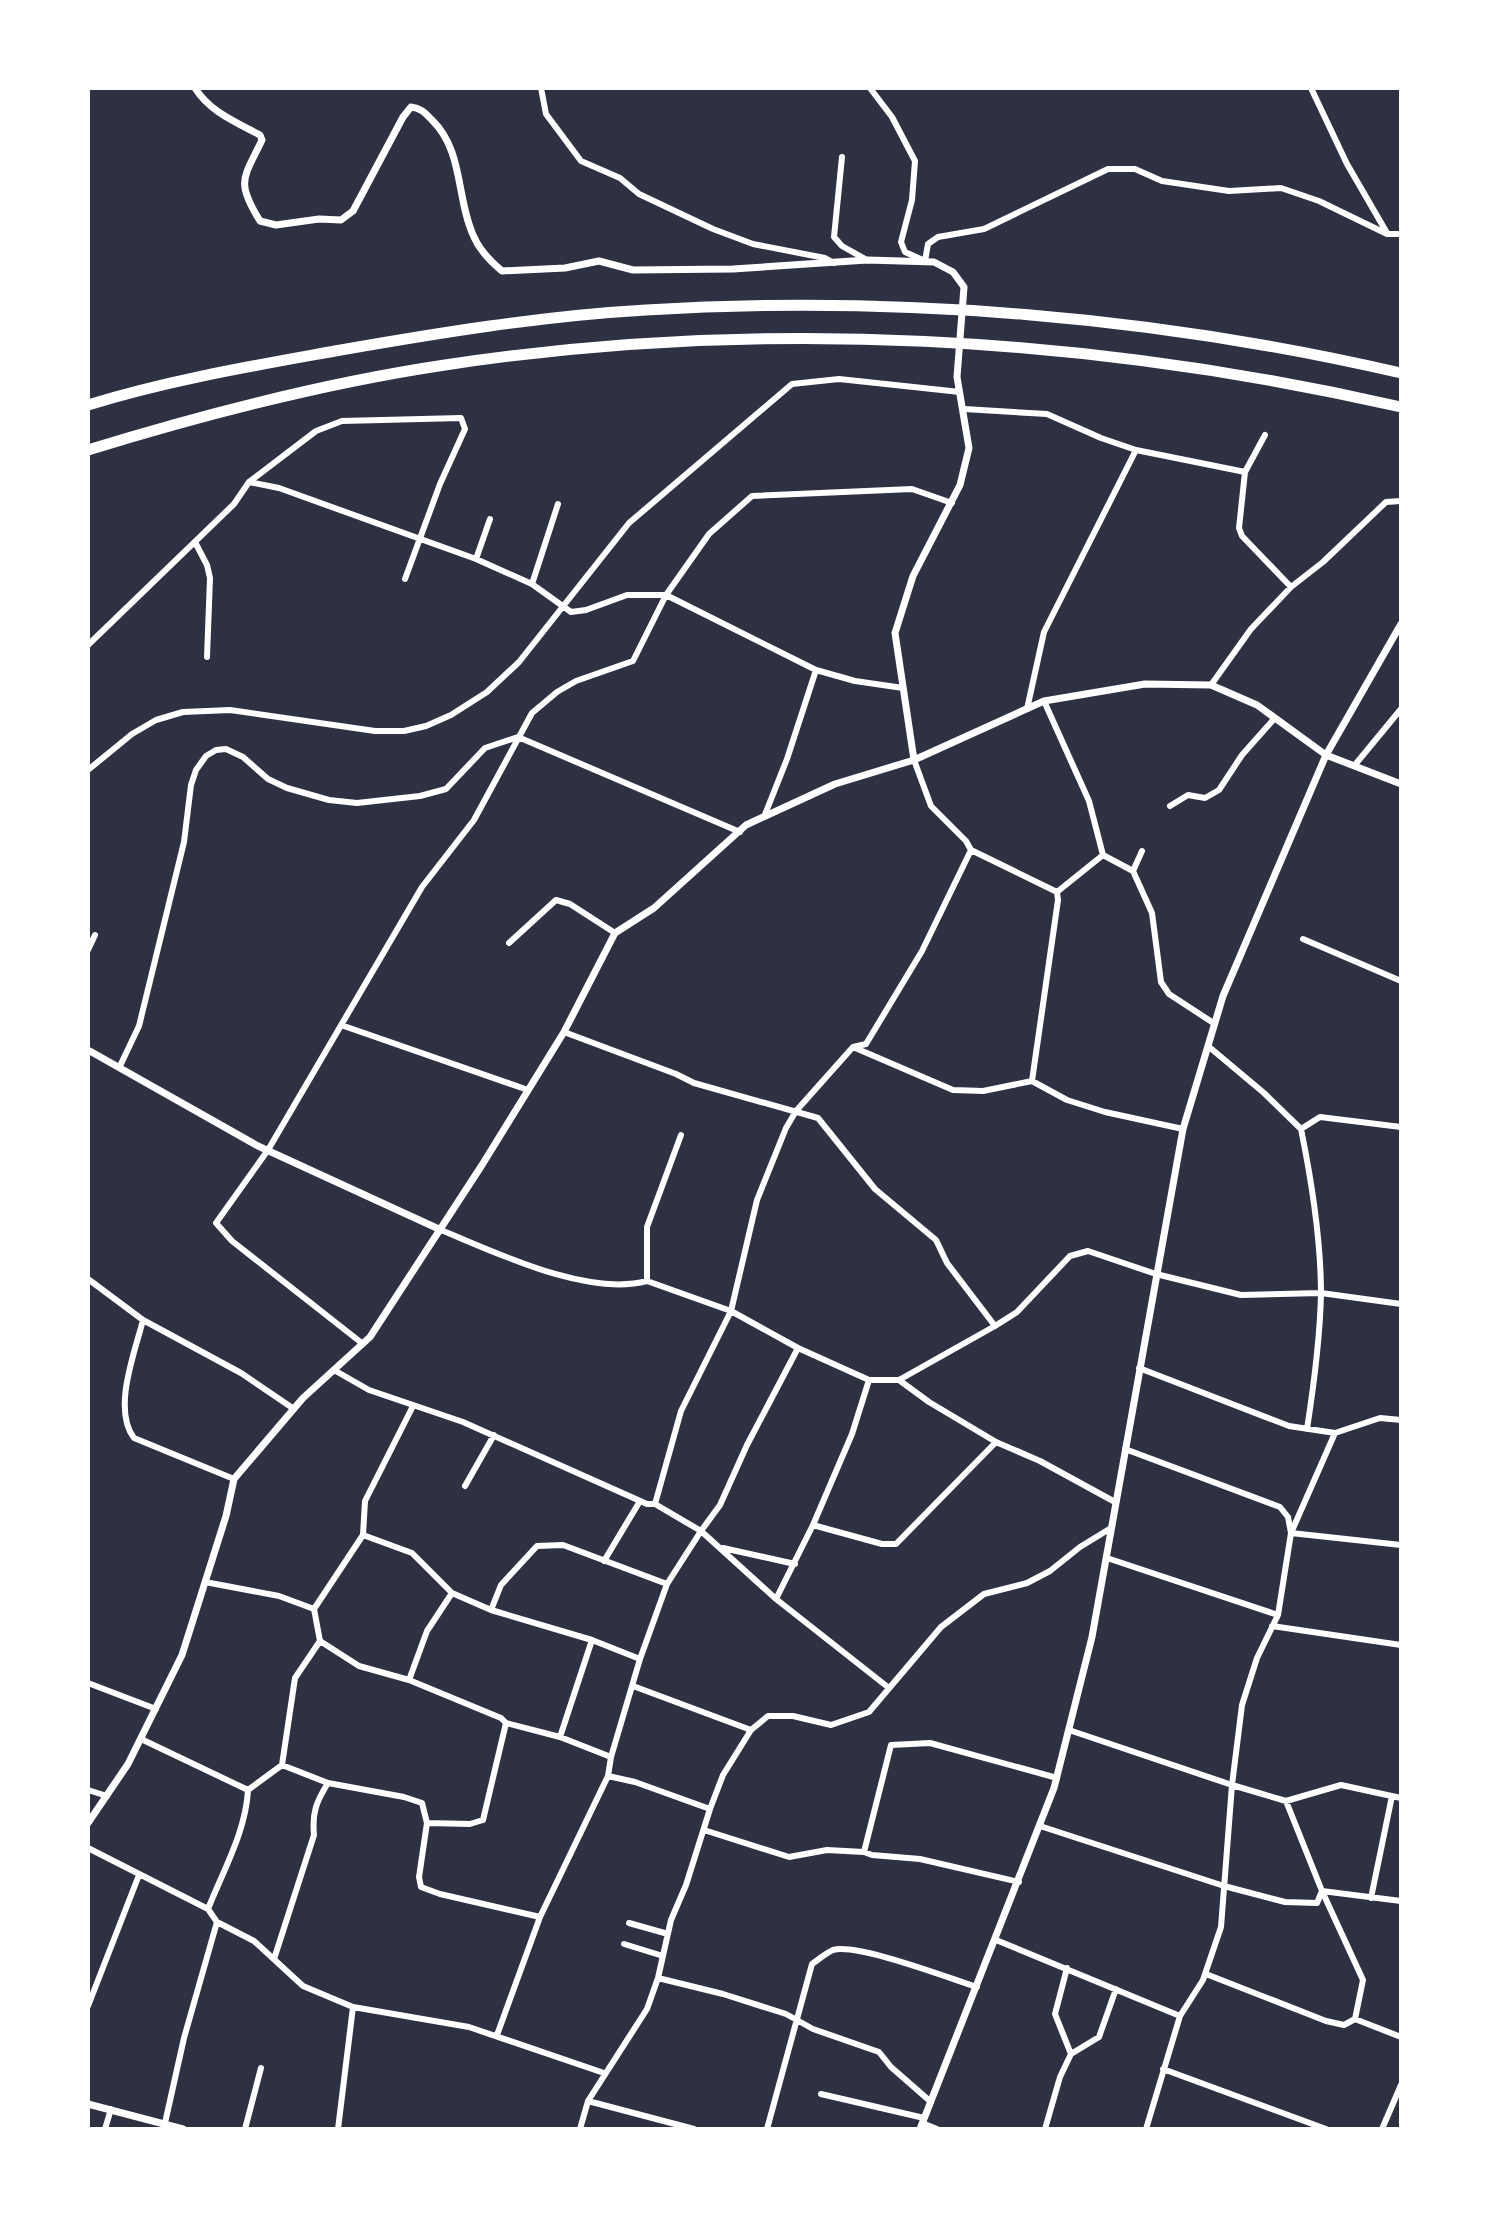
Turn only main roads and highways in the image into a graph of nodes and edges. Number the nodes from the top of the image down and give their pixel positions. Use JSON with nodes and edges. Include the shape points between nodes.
{"nodes":[{"id":1,"x":1401,"y":373,"type":"edge"},
{"id":2,"x":88,"y":405,"type":"edge"},
{"id":3,"x":1401,"y":407,"type":"edge"},
{"id":4,"x":88,"y":450,"type":"edge"}],
"edges":[{"from":1,"to":2,"type":"highway","via":[[1331,356],[1070,318],[752,305],[644,310],[439,332],[211,372]]},
{"from":3,"to":4,"type":"highway","via":[[1324,390],[1067,352],[752,339],[646,343],[445,365],[221,412]]}]}
